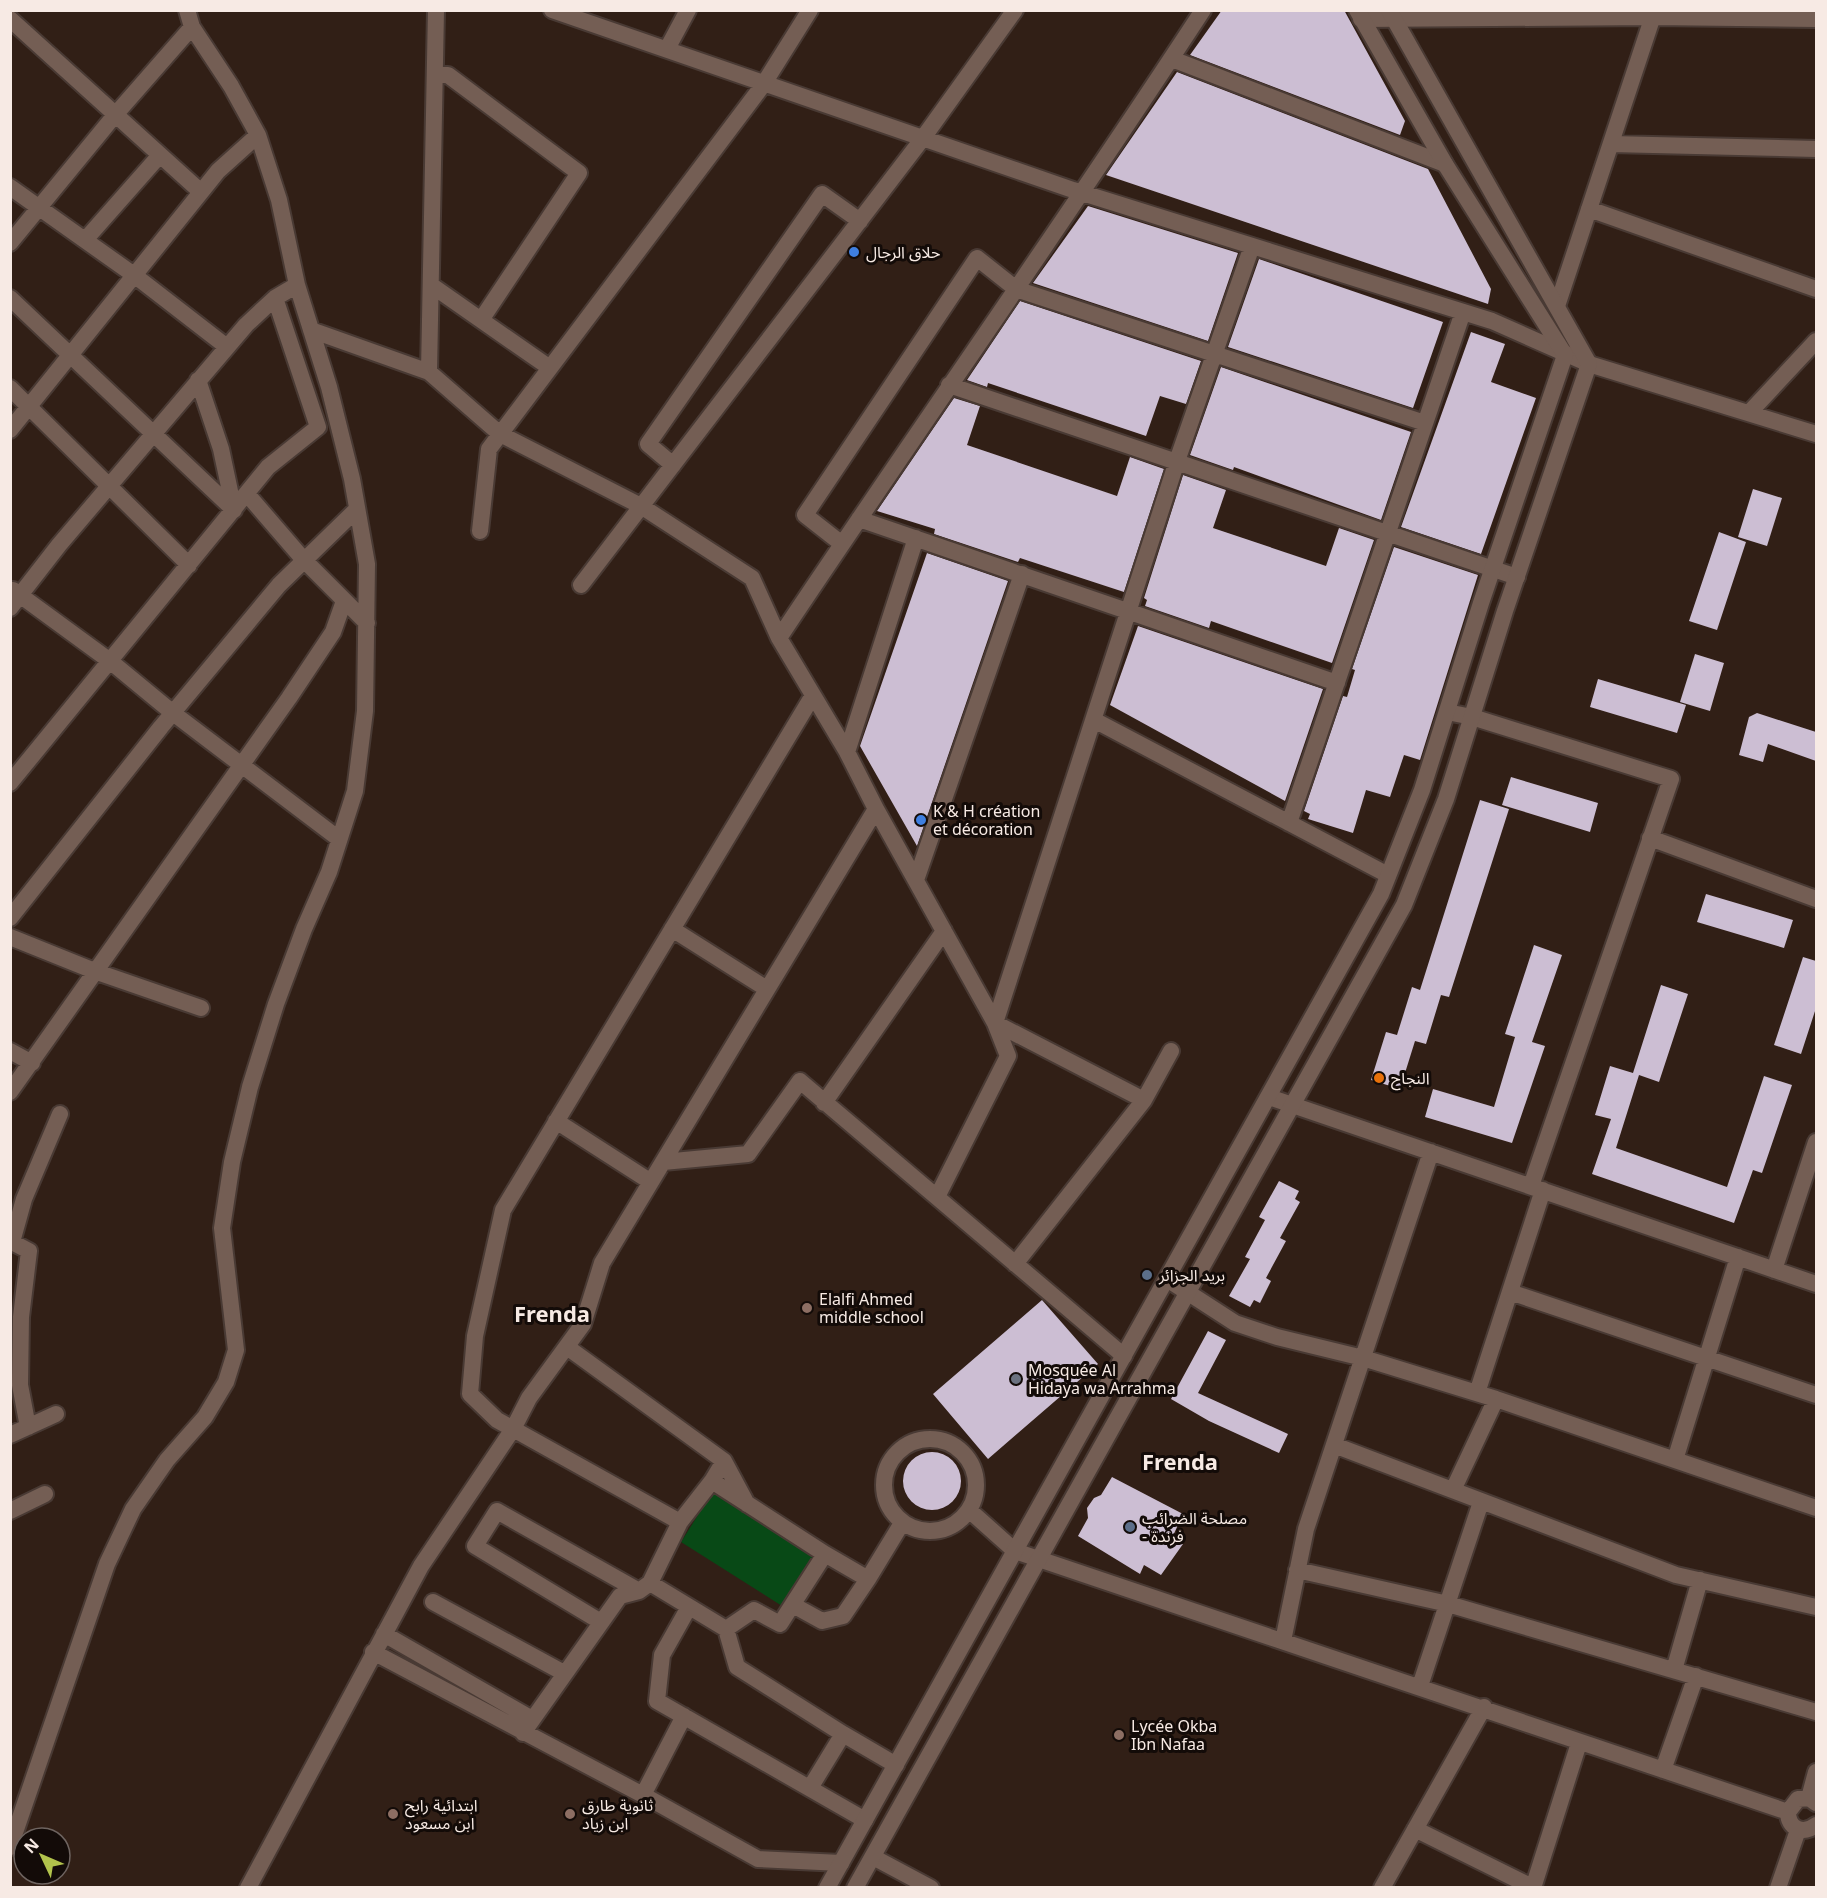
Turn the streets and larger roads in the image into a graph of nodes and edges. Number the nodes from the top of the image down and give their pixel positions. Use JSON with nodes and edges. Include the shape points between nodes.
{"nodes":[{"id":1,"x":436,"y":10,"type":"edge"},
{"id":2,"x":552,"y":10,"type":"edge"},
{"id":3,"x":688,"y":10,"type":"edge"},
{"id":4,"x":810,"y":10,"type":"edge"},
{"id":5,"x":1016,"y":10,"type":"edge"},
{"id":6,"x":1203,"y":10,"type":"edge"},
{"id":7,"x":1654,"y":14,"type":"edge"},
{"id":8,"x":190,"y":15,"type":"edge"},
{"id":9,"x":1359,"y":15,"type":"edge"},
{"id":10,"x":1392,"y":15,"type":"edge"},
{"id":11,"x":10,"y":19,"type":"edge"},
{"id":12,"x":1816,"y":19,"type":"edge"},
{"id":13,"x":667,"y":50,"type":"junction"},
{"id":14,"x":1172,"y":59,"type":"junction"},
{"id":15,"x":435,"y":75,"type":"junction"},
{"id":16,"x":763,"y":85,"type":"junction"},
{"id":17,"x":115,"y":115,"type":"junction"},
{"id":18,"x":258,"y":135,"type":"junction"},
{"id":19,"x":923,"y":138,"type":"junction"},
{"id":20,"x":1611,"y":144,"type":"junction"},
{"id":21,"x":1816,"y":149,"type":"edge"},
{"id":22,"x":160,"y":156,"type":"junction"},
{"id":23,"x":1445,"y":164,"type":"junction"},
{"id":24,"x":10,"y":187,"type":"edge"},
{"id":25,"x":201,"y":192,"type":"junction"},
{"id":26,"x":1083,"y":193,"type":"junction"},
{"id":27,"x":40,"y":208,"type":"junction"},
{"id":28,"x":1589,"y":209,"type":"junction"},
{"id":29,"x":860,"y":221,"type":"junction"},
{"id":30,"x":86,"y":240,"type":"junction"},
{"id":31,"x":10,"y":243,"type":"edge"},
{"id":32,"x":1252,"y":246,"type":"junction"},
{"id":33,"x":134,"y":275,"type":"junction"},
{"id":34,"x":297,"y":285,"type":"junction"},
{"id":35,"x":431,"y":285,"type":"junction"},
{"id":36,"x":1016,"y":289,"type":"junction"},
{"id":37,"x":1816,"y":290,"type":"edge"},
{"id":38,"x":10,"y":298,"type":"edge"},
{"id":39,"x":275,"y":298,"type":"junction"},
{"id":40,"x":1557,"y":306,"type":"junction"},
{"id":41,"x":1463,"y":312,"type":"junction"},
{"id":42,"x":481,"y":320,"type":"junction"},
{"id":43,"x":311,"y":330,"type":"junction"},
{"id":44,"x":1816,"y":341,"type":"edge"},
{"id":45,"x":226,"y":347,"type":"junction"},
{"id":46,"x":1215,"y":353,"type":"junction"},
{"id":47,"x":70,"y":354,"type":"junction"},
{"id":48,"x":1565,"y":355,"type":"junction"},
{"id":49,"x":1589,"y":364,"type":"junction"},
{"id":50,"x":550,"y":368,"type":"junction"},
{"id":51,"x":429,"y":372,"type":"junction"},
{"id":52,"x":198,"y":380,"type":"junction"},
{"id":53,"x":949,"y":385,"type":"junction"},
{"id":54,"x":10,"y":388,"type":"edge"},
{"id":55,"x":30,"y":405,"type":"junction"},
{"id":56,"x":1749,"y":413,"type":"junction"},
{"id":57,"x":1425,"y":423,"type":"junction"},
{"id":58,"x":10,"y":430,"type":"edge"},
{"id":59,"x":1816,"y":433,"type":"edge"},
{"id":60,"x":152,"y":434,"type":"junction"},
{"id":61,"x":500,"y":434,"type":"junction"},
{"id":62,"x":1177,"y":461,"type":"junction"},
{"id":63,"x":673,"y":465,"type":"junction"},
{"id":64,"x":108,"y":486,"type":"junction"},
{"id":65,"x":247,"y":494,"type":"junction"},
{"id":66,"x":641,"y":506,"type":"junction"},
{"id":67,"x":357,"y":509,"type":"junction"},
{"id":68,"x":234,"y":510,"type":"junction"},
{"id":69,"x":859,"y":519,"type":"junction"},
{"id":70,"x":480,"y":531,"type":"dead end"},
{"id":71,"x":1388,"y":531,"type":"junction"},
{"id":72,"x":916,"y":538,"type":"junction"},
{"id":73,"x":842,"y":544,"type":"junction"},
{"id":74,"x":303,"y":559,"type":"junction"},
{"id":75,"x":189,"y":565,"type":"junction"},
{"id":76,"x":1492,"y":569,"type":"junction"},
{"id":77,"x":1022,"y":574,"type":"junction"},
{"id":78,"x":1517,"y":577,"type":"junction"},
{"id":79,"x":581,"y":585,"type":"dead end"},
{"id":80,"x":14,"y":598,"type":"edge"},
{"id":81,"x":344,"y":601,"type":"junction"},
{"id":82,"x":1129,"y":611,"type":"junction"},
{"id":83,"x":367,"y":623,"type":"junction"},
{"id":84,"x":779,"y":638,"type":"junction"},
{"id":85,"x":110,"y":661,"type":"junction"},
{"id":86,"x":1337,"y":682,"type":"junction"},
{"id":87,"x":812,"y":697,"type":"junction"},
{"id":88,"x":1447,"y":712,"type":"junction"},
{"id":89,"x":173,"y":713,"type":"junction"},
{"id":90,"x":1472,"y":717,"type":"junction"},
{"id":91,"x":1094,"y":720,"type":"junction"},
{"id":92,"x":847,"y":752,"type":"junction"},
{"id":93,"x":243,"y":764,"type":"junction"},
{"id":94,"x":10,"y":783,"type":"edge"},
{"id":95,"x":876,"y":809,"type":"junction"},
{"id":96,"x":1289,"y":823,"type":"junction"},
{"id":97,"x":1650,"y":838,"type":"junction"},
{"id":98,"x":339,"y":839,"type":"junction"},
{"id":99,"x":1388,"y":875,"type":"junction"},
{"id":100,"x":916,"y":880,"type":"junction"},
{"id":101,"x":1816,"y":898,"type":"edge"},
{"id":102,"x":10,"y":918,"type":"edge"},
{"id":103,"x":672,"y":929,"type":"junction"},
{"id":104,"x":944,"y":931,"type":"junction"},
{"id":105,"x":10,"y":937,"type":"edge"},
{"id":106,"x":97,"y":972,"type":"junction"},
{"id":107,"x":767,"y":989,"type":"junction"},
{"id":108,"x":201,"y":1008,"type":"dead end"},
{"id":109,"x":995,"y":1023,"type":"junction"},
{"id":110,"x":10,"y":1051,"type":"edge"},
{"id":111,"x":1171,"y":1051,"type":"dead end"},
{"id":112,"x":32,"y":1063,"type":"junction"},
{"id":113,"x":10,"y":1092,"type":"edge"},
{"id":114,"x":1269,"y":1097,"type":"junction"},
{"id":115,"x":1144,"y":1101,"type":"junction"},
{"id":116,"x":824,"y":1103,"type":"junction"},
{"id":117,"x":1293,"y":1106,"type":"junction"},
{"id":118,"x":60,"y":1114,"type":"dead end"},
{"id":119,"x":556,"y":1121,"type":"junction"},
{"id":120,"x":1816,"y":1146,"type":"edge"},
{"id":121,"x":1431,"y":1152,"type":"junction"},
{"id":122,"x":663,"y":1162,"type":"junction"},
{"id":123,"x":651,"y":1182,"type":"junction"},
{"id":124,"x":1537,"y":1188,"type":"junction"},
{"id":125,"x":937,"y":1197,"type":"junction"},
{"id":126,"x":11,"y":1242,"type":"edge"},
{"id":127,"x":1738,"y":1257,"type":"junction"},
{"id":128,"x":1015,"y":1264,"type":"junction"},
{"id":129,"x":1774,"y":1270,"type":"junction"},
{"id":130,"x":1167,"y":1279,"type":"junction"},
{"id":131,"x":1816,"y":1284,"type":"edge"},
{"id":132,"x":1510,"y":1292,"type":"junction"},
{"id":133,"x":1188,"y":1294,"type":"junction"},
{"id":134,"x":567,"y":1347,"type":"junction"},
{"id":135,"x":1124,"y":1356,"type":"junction"},
{"id":136,"x":1363,"y":1358,"type":"junction"},
{"id":137,"x":1708,"y":1359,"type":"junction"},
{"id":138,"x":15,"y":1384,"type":"edge"},
{"id":139,"x":1477,"y":1393,"type":"junction"},
{"id":140,"x":1816,"y":1395,"type":"edge"},
{"id":141,"x":1496,"y":1399,"type":"junction"},
{"id":142,"x":56,"y":1414,"type":"dead end"},
{"id":143,"x":28,"y":1427,"type":"junction"},
{"id":144,"x":513,"y":1429,"type":"junction"},
{"id":145,"x":10,"y":1435,"type":"edge"},
{"id":146,"x":1334,"y":1445,"type":"junction"},
{"id":147,"x":1675,"y":1460,"type":"junction"},
{"id":148,"x":724,"y":1461,"type":"junction"},
{"id":149,"x":712,"y":1481,"type":"junction"},
{"id":150,"x":1453,"y":1490,"type":"junction"},
{"id":151,"x":45,"y":1494,"type":"dead end"},
{"id":152,"x":1481,"y":1502,"type":"junction"},
{"id":153,"x":747,"y":1504,"type":"junction"},
{"id":154,"x":1816,"y":1508,"type":"edge"},
{"id":155,"x":969,"y":1510,"type":"junction"},
{"id":156,"x":10,"y":1511,"type":"edge"},
{"id":157,"x":680,"y":1522,"type":"junction"},
{"id":158,"x":902,"y":1523,"type":"junction"},
{"id":159,"x":1015,"y":1551,"type":"junction"},
{"id":160,"x":825,"y":1554,"type":"junction"},
{"id":161,"x":1040,"y":1559,"type":"junction"},
{"id":162,"x":1297,"y":1570,"type":"junction"},
{"id":163,"x":868,"y":1579,"type":"junction"},
{"id":164,"x":1700,"y":1580,"type":"junction"},
{"id":165,"x":645,"y":1587,"type":"junction"},
{"id":166,"x":433,"y":1602,"type":"dead end"},
{"id":167,"x":1448,"y":1604,"type":"junction"},
{"id":168,"x":793,"y":1605,"type":"junction"},
{"id":169,"x":689,"y":1607,"type":"junction"},
{"id":170,"x":1816,"y":1607,"type":"edge"},
{"id":171,"x":601,"y":1622,"type":"junction"},
{"id":172,"x":726,"y":1629,"type":"junction"},
{"id":173,"x":384,"y":1634,"type":"junction"},
{"id":174,"x":1283,"y":1641,"type":"junction"},
{"id":175,"x":374,"y":1652,"type":"junction"},
{"id":176,"x":1674,"y":1670,"type":"junction"},
{"id":177,"x":564,"y":1673,"type":"junction"},
{"id":178,"x":1696,"y":1676,"type":"junction"},
{"id":179,"x":1420,"y":1686,"type":"junction"},
{"id":180,"x":1484,"y":1707,"type":"junction"},
{"id":181,"x":1816,"y":1712,"type":"edge"},
{"id":182,"x":684,"y":1716,"type":"junction"},
{"id":183,"x":527,"y":1726,"type":"junction"},
{"id":184,"x":843,"y":1734,"type":"junction"},
{"id":185,"x":1579,"y":1743,"type":"junction"},
{"id":186,"x":896,"y":1765,"type":"junction"},
{"id":187,"x":1662,"y":1770,"type":"junction"},
{"id":188,"x":1816,"y":1772,"type":"edge"},
{"id":189,"x":810,"y":1788,"type":"junction"},
{"id":190,"x":643,"y":1795,"type":"junction"},
{"id":191,"x":1813,"y":1800,"type":"edge"},
{"id":192,"x":1788,"y":1812,"type":"junction"},
{"id":193,"x":865,"y":1820,"type":"junction"},
{"id":194,"x":1816,"y":1825,"type":"edge"},
{"id":195,"x":1415,"y":1829,"type":"junction"},
{"id":196,"x":1798,"y":1830,"type":"junction"},
{"id":197,"x":10,"y":1847,"type":"edge"},
{"id":198,"x":873,"y":1857,"type":"junction"},
{"id":199,"x":841,"y":1863,"type":"junction"},
{"id":200,"x":248,"y":1887,"type":"edge"},
{"id":201,"x":827,"y":1887,"type":"edge"},
{"id":202,"x":855,"y":1887,"type":"edge"},
{"id":203,"x":931,"y":1887,"type":"edge"},
{"id":204,"x":1382,"y":1887,"type":"edge"},
{"id":205,"x":1534,"y":1887,"type":"edge"},
{"id":206,"x":1778,"y":1887,"type":"edge"}],
"edges":[{"from":1,"to":15,"type":"street"},
{"from":2,"to":13,"type":"street"},
{"from":3,"to":13,"type":"street"},
{"from":4,"to":16,"type":"street"},
{"from":5,"to":19,"type":"street"},
{"from":6,"to":14,"type":"street"},
{"from":7,"to":10,"type":"street"},
{"from":7,"to":12,"type":"street"},
{"from":7,"to":20,"type":"street"},
{"from":8,"to":17,"type":"street"},
{"from":8,"to":18,"type":"street"},
{"from":9,"to":10,"type":"street"},
{"from":9,"to":23,"type":"street"},
{"from":10,"to":40,"type":"street"},
{"from":11,"to":17,"type":"street"},
{"from":13,"to":16,"type":"street"},
{"from":14,"to":23,"type":"street"},
{"from":14,"to":26,"type":"street"},
{"from":15,"to":35,"type":"street"},
{"from":15,"to":42,"type":"street","via":[[448,75],[579,173]]},
{"from":16,"to":19,"type":"street"},
{"from":16,"to":50,"type":"street"},
{"from":17,"to":22,"type":"street"},
{"from":17,"to":27,"type":"street"},
{"from":18,"to":25,"type":"street"},
{"from":18,"to":34,"type":"street","via":[[279,200]]},
{"from":19,"to":26,"type":"street"},
{"from":19,"to":29,"type":"street"},
{"from":20,"to":21,"type":"street"},
{"from":20,"to":28,"type":"street"},
{"from":22,"to":25,"type":"street"},
{"from":22,"to":30,"type":"street"},
{"from":23,"to":48,"type":"street"},
{"from":24,"to":27,"type":"street"},
{"from":25,"to":33,"type":"street"},
{"from":26,"to":32,"type":"street"},
{"from":26,"to":36,"type":"street"},
{"from":27,"to":30,"type":"street"},
{"from":27,"to":31,"type":"street"},
{"from":28,"to":37,"type":"street"},
{"from":28,"to":40,"type":"street"},
{"from":29,"to":63,"type":"street"},
{"from":29,"to":63,"type":"street","via":[[822,194],[648,444]]},
{"from":30,"to":33,"type":"street"},
{"from":32,"to":41,"type":"street"},
{"from":32,"to":46,"type":"street"},
{"from":33,"to":45,"type":"street"},
{"from":33,"to":47,"type":"street"},
{"from":34,"to":39,"type":"street"},
{"from":34,"to":43,"type":"street"},
{"from":35,"to":42,"type":"street"},
{"from":35,"to":51,"type":"street"},
{"from":36,"to":46,"type":"street"},
{"from":36,"to":53,"type":"street"},
{"from":36,"to":73,"type":"street","via":[[977,258],[805,515]]},
{"from":38,"to":47,"type":"street"},
{"from":39,"to":45,"type":"street"},
{"from":39,"to":65,"type":"street","via":[[318,427],[268,467]]},
{"from":40,"to":49,"type":"street"},
{"from":41,"to":48,"type":"street"},
{"from":41,"to":57,"type":"street"},
{"from":42,"to":50,"type":"street"},
{"from":43,"to":51,"type":"street"},
{"from":43,"to":67,"type":"street","via":[[329,387]]},
{"from":44,"to":56,"type":"street"},
{"from":45,"to":52,"type":"street"},
{"from":46,"to":57,"type":"street"},
{"from":46,"to":62,"type":"street"},
{"from":47,"to":55,"type":"street"},
{"from":47,"to":60,"type":"street"},
{"from":48,"to":49,"type":"street"},
{"from":48,"to":76,"type":"street"},
{"from":49,"to":56,"type":"street"},
{"from":49,"to":78,"type":"street"},
{"from":50,"to":61,"type":"street"},
{"from":51,"to":61,"type":"street"},
{"from":52,"to":60,"type":"street"},
{"from":52,"to":68,"type":"street","via":[[221,449]]},
{"from":53,"to":62,"type":"street"},
{"from":53,"to":69,"type":"street"},
{"from":54,"to":55,"type":"street"},
{"from":55,"to":58,"type":"street"},
{"from":55,"to":64,"type":"street"},
{"from":56,"to":59,"type":"street"},
{"from":57,"to":71,"type":"street"},
{"from":60,"to":64,"type":"street"},
{"from":60,"to":68,"type":"street"},
{"from":61,"to":66,"type":"street"},
{"from":61,"to":70,"type":"street","via":[[489,449]]},
{"from":62,"to":71,"type":"street"},
{"from":62,"to":82,"type":"street"},
{"from":63,"to":66,"type":"street"},
{"from":64,"to":75,"type":"street"},
{"from":64,"to":80,"type":"street"},
{"from":65,"to":68,"type":"street"},
{"from":65,"to":74,"type":"street"},
{"from":66,"to":79,"type":"street"},
{"from":66,"to":84,"type":"street","via":[[752,578]]},
{"from":67,"to":74,"type":"street"},
{"from":67,"to":83,"type":"street","via":[[367,564]]},
{"from":68,"to":75,"type":"street"},
{"from":69,"to":72,"type":"street"},
{"from":69,"to":73,"type":"street"},
{"from":71,"to":76,"type":"street"},
{"from":71,"to":86,"type":"street"},
{"from":72,"to":77,"type":"street"},
{"from":72,"to":92,"type":"street"},
{"from":73,"to":84,"type":"street"},
{"from":74,"to":81,"type":"street"},
{"from":74,"to":89,"type":"street"},
{"from":75,"to":85,"type":"street"},
{"from":76,"to":78,"type":"street"},
{"from":76,"to":88,"type":"street"},
{"from":77,"to":82,"type":"street"},
{"from":77,"to":100,"type":"street"},
{"from":78,"to":90,"type":"street"},
{"from":80,"to":85,"type":"street"},
{"from":81,"to":83,"type":"street"},
{"from":81,"to":93,"type":"street","via":[[333,632]]},
{"from":82,"to":86,"type":"street"},
{"from":82,"to":91,"type":"street"},
{"from":83,"to":98,"type":"street","via":[[365,711],[356,791]]},
{"from":84,"to":87,"type":"street"},
{"from":85,"to":89,"type":"street"},
{"from":85,"to":94,"type":"street"},
{"from":86,"to":96,"type":"street"},
{"from":87,"to":92,"type":"street"},
{"from":87,"to":103,"type":"street"},
{"from":88,"to":90,"type":"street"},
{"from":88,"to":99,"type":"street","via":[[1422,790]]},
{"from":89,"to":93,"type":"street"},
{"from":89,"to":102,"type":"street"},
{"from":90,"to":97,"type":"street","via":[[1671,779]]},
{"from":90,"to":117,"type":"street","via":[[1446,799],[1404,905]]},
{"from":91,"to":96,"type":"street"},
{"from":91,"to":109,"type":"street"},
{"from":92,"to":95,"type":"street"},
{"from":93,"to":98,"type":"street"},
{"from":93,"to":106,"type":"street"},
{"from":95,"to":100,"type":"street"},
{"from":95,"to":107,"type":"street"},
{"from":96,"to":99,"type":"street"},
{"from":97,"to":101,"type":"street"},
{"from":97,"to":124,"type":"street"},
{"from":98,"to":197,"type":"street","via":[[276,1004],[232,1162],[222,1228],[236,1350],[226,1382],[205,1416],[167,1460],[133,1509],[115,1546]]},
{"from":99,"to":114,"type":"street"},
{"from":100,"to":104,"type":"street"},
{"from":103,"to":107,"type":"street"},
{"from":103,"to":119,"type":"street"},
{"from":104,"to":109,"type":"street"},
{"from":104,"to":116,"type":"street"},
{"from":105,"to":106,"type":"street"},
{"from":106,"to":108,"type":"street"},
{"from":106,"to":112,"type":"street"},
{"from":107,"to":122,"type":"street"},
{"from":109,"to":115,"type":"street"},
{"from":109,"to":125,"type":"street","via":[[1008,1056]]},
{"from":110,"to":112,"type":"street"},
{"from":111,"to":115,"type":"street"},
{"from":112,"to":113,"type":"street"},
{"from":114,"to":117,"type":"street"},
{"from":114,"to":130,"type":"street"},
{"from":115,"to":128,"type":"street"},
{"from":116,"to":122,"type":"street","via":[[800,1081],[748,1154]]},
{"from":116,"to":125,"type":"street"},
{"from":117,"to":121,"type":"street"},
{"from":117,"to":133,"type":"street"},
{"from":118,"to":126,"type":"street","via":[[24,1198]]},
{"from":119,"to":123,"type":"street"},
{"from":119,"to":144,"type":"street","via":[[503,1210],[475,1336],[470,1394],[497,1420]]},
{"from":120,"to":129,"type":"street"},
{"from":121,"to":124,"type":"street"},
{"from":121,"to":136,"type":"street"},
{"from":122,"to":123,"type":"street"},
{"from":123,"to":134,"type":"street","via":[[602,1263],[583,1324]]},
{"from":124,"to":127,"type":"street"},
{"from":124,"to":132,"type":"street"},
{"from":125,"to":128,"type":"street"},
{"from":126,"to":138,"type":"street","via":[[29,1251]]},
{"from":127,"to":129,"type":"street"},
{"from":127,"to":137,"type":"street"},
{"from":128,"to":135,"type":"street"},
{"from":129,"to":131,"type":"street"},
{"from":130,"to":133,"type":"street"},
{"from":130,"to":135,"type":"street"},
{"from":132,"to":137,"type":"street"},
{"from":132,"to":139,"type":"street"},
{"from":133,"to":136,"type":"street","via":[[1235,1323]]},
{"from":133,"to":161,"type":"street"},
{"from":134,"to":144,"type":"street","via":[[529,1398]]},
{"from":134,"to":148,"type":"street"},
{"from":135,"to":159,"type":"street"},
{"from":136,"to":139,"type":"street"},
{"from":136,"to":146,"type":"street"},
{"from":137,"to":140,"type":"street"},
{"from":137,"to":147,"type":"street"},
{"from":138,"to":143,"type":"street"},
{"from":139,"to":141,"type":"street"},
{"from":141,"to":147,"type":"street"},
{"from":141,"to":150,"type":"street"},
{"from":142,"to":143,"type":"street"},
{"from":143,"to":145,"type":"street"},
{"from":144,"to":157,"type":"street"},
{"from":144,"to":173,"type":"street","via":[[421,1566]]},
{"from":146,"to":150,"type":"street"},
{"from":146,"to":162,"type":"street","via":[[1306,1529]]},
{"from":147,"to":154,"type":"street"},
{"from":148,"to":149,"type":"street"},
{"from":148,"to":153,"type":"street"},
{"from":149,"to":153,"type":"street"},
{"from":149,"to":157,"type":"street"},
{"from":150,"to":152,"type":"street"},
{"from":151,"to":156,"type":"street"},
{"from":152,"to":164,"type":"street","via":[[1676,1575]]},
{"from":152,"to":167,"type":"street"},
{"from":153,"to":160,"type":"street"},
{"from":155,"to":158,"type":"street","via":[[946,1529],[931,1532]]},
{"from":155,"to":158,"type":"street","via":[[976,1480],[968,1459],[951,1444],[937,1439],[922,1440],[895,1454],[883,1482],[891,1512]]},
{"from":155,"to":159,"type":"street"},
{"from":157,"to":165,"type":"street"},
{"from":158,"to":163,"type":"street"},
{"from":159,"to":161,"type":"street"},
{"from":159,"to":186,"type":"street"},
{"from":160,"to":163,"type":"street"},
{"from":160,"to":168,"type":"street"},
{"from":161,"to":174,"type":"street"},
{"from":161,"to":198,"type":"street"},
{"from":162,"to":167,"type":"street"},
{"from":162,"to":174,"type":"street"},
{"from":163,"to":168,"type":"street","via":[[843,1616],[822,1621]]},
{"from":164,"to":170,"type":"street"},
{"from":164,"to":176,"type":"street"},
{"from":165,"to":169,"type":"street"},
{"from":165,"to":171,"type":"street","via":[[620,1596]]},
{"from":165,"to":171,"type":"street","via":[[497,1511],[475,1545]]},
{"from":166,"to":177,"type":"street"},
{"from":167,"to":176,"type":"street"},
{"from":167,"to":179,"type":"street"},
{"from":168,"to":172,"type":"street","via":[[780,1624],[754,1610]]},
{"from":169,"to":172,"type":"street"},
{"from":169,"to":182,"type":"street","via":[[662,1655],[657,1701]]},
{"from":171,"to":177,"type":"street"},
{"from":172,"to":184,"type":"street","via":[[737,1667]]},
{"from":173,"to":175,"type":"street"},
{"from":173,"to":183,"type":"street"},
{"from":174,"to":179,"type":"street"},
{"from":175,"to":183,"type":"street"},
{"from":175,"to":200,"type":"street"},
{"from":176,"to":178,"type":"street"},
{"from":177,"to":183,"type":"street"},
{"from":178,"to":181,"type":"street"},
{"from":178,"to":187,"type":"street"},
{"from":179,"to":180,"type":"street"},
{"from":180,"to":185,"type":"street"},
{"from":180,"to":195,"type":"street"},
{"from":182,"to":189,"type":"street"},
{"from":182,"to":190,"type":"street"},
{"from":183,"to":190,"type":"street"},
{"from":184,"to":186,"type":"street"},
{"from":184,"to":189,"type":"street"},
{"from":185,"to":187,"type":"street"},
{"from":185,"to":205,"type":"street"},
{"from":186,"to":193,"type":"street"},
{"from":187,"to":192,"type":"street"},
{"from":188,"to":191,"type":"street"},
{"from":189,"to":193,"type":"street"},
{"from":190,"to":199,"type":"street","via":[[758,1859]]},
{"from":191,"to":192,"type":"street","via":[[1793,1802]]},
{"from":192,"to":196,"type":"street","via":[[1790,1823]]},
{"from":193,"to":199,"type":"street"},
{"from":194,"to":196,"type":"street"},
{"from":195,"to":204,"type":"street"},
{"from":195,"to":205,"type":"street"},
{"from":196,"to":206,"type":"street"},
{"from":198,"to":202,"type":"street"},
{"from":198,"to":203,"type":"street"},
{"from":199,"to":201,"type":"street"}]}
